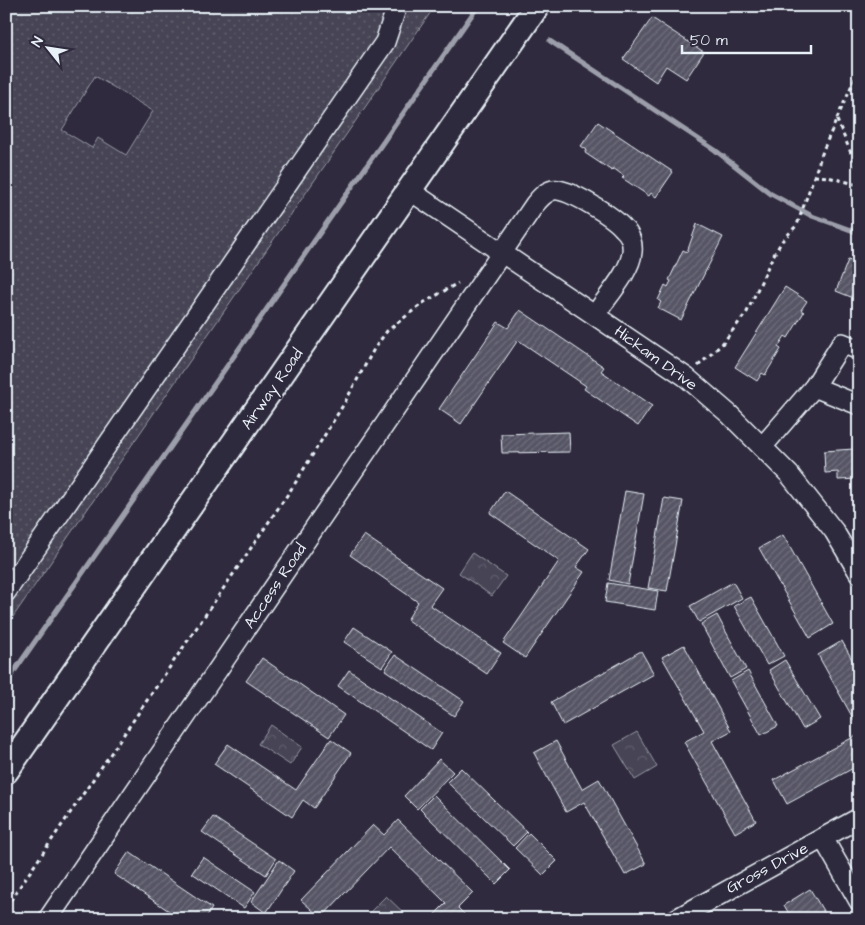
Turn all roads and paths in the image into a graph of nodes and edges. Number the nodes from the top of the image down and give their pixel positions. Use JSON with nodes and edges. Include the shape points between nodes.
{"nodes":[{"id":1,"x":397,"y":6,"type":"edge"},
{"id":2,"x":537,"y":6,"type":"edge"},
{"id":3,"x":859,"y":73,"type":"edge"},
{"id":4,"x":837,"y":120,"type":"junction"},
{"id":5,"x":859,"y":172,"type":"edge"},
{"id":6,"x":814,"y":176,"type":"junction"},
{"id":7,"x":859,"y":185,"type":"edge"},
{"id":8,"x":409,"y":190,"type":"junction"},
{"id":9,"x":502,"y":253,"type":"junction"},
{"id":10,"x":485,"y":280,"type":"junction"},
{"id":11,"x":596,"y":315,"type":"junction"},
{"id":12,"x":859,"y":350,"type":"edge"},
{"id":13,"x":686,"y":377,"type":"junction"},
{"id":14,"x":814,"y":387,"type":"junction"},
{"id":15,"x":859,"y":405,"type":"edge"},
{"id":16,"x":762,"y":447,"type":"junction"},
{"id":17,"x":859,"y":573,"type":"edge"},
{"id":18,"x":6,"y":592,"type":"edge"},
{"id":19,"x":6,"y":772,"type":"edge"},
{"id":20,"x":859,"y":818,"type":"edge"},
{"id":21,"x":823,"y":838,"type":"junction"},
{"id":22,"x":859,"y":901,"type":"edge"},
{"id":23,"x":6,"y":907,"type":"edge"},
{"id":24,"x":48,"y":919,"type":"edge"},
{"id":25,"x":676,"y":919,"type":"edge"}],
"edges":[{"from":1,"to":18,"type":"street","via":[[385,42]]},
{"from":2,"to":8,"type":"main road","name":"Airway Road"},
{"from":3,"to":4,"type":"path"},
{"from":4,"to":5,"type":"path"},
{"from":4,"to":6,"type":"path"},
{"from":6,"to":7,"type":"path"},
{"from":6,"to":13,"type":"path","via":[[797,225],[772,258],[747,312],[722,344]]},
{"from":8,"to":9,"type":"street","name":"Hickam Drive"},
{"from":8,"to":19,"type":"main road","name":"Airway Road"},
{"from":9,"to":10,"type":"street","name":"Access Road"},
{"from":9,"to":11,"type":"street","name":"Hickam Drive"},
{"from":9,"to":11,"type":"street","name":"Access Road","via":[[535,204],[552,190],[571,193],[623,226],[630,236],[631,262]]},
{"from":10,"to":23,"type":"path","via":[[460,282],[423,303],[387,331],[294,485]]},
{"from":10,"to":24,"type":"street","name":"Access Road"},
{"from":11,"to":13,"type":"street","name":"Hickam Drive"},
{"from":12,"to":14,"type":"street","via":[[842,343]]},
{"from":13,"to":16,"type":"street","name":"Hickam Drive"},
{"from":14,"to":15,"type":"street"},
{"from":14,"to":16,"type":"street"},
{"from":16,"to":17,"type":"street","name":"Hickam Drive","via":[[789,474],[834,531]]},
{"from":20,"to":21,"type":"street","name":"Gross Drive"},
{"from":21,"to":22,"type":"street"},
{"from":21,"to":25,"type":"street","name":"Gross Drive"}]}
